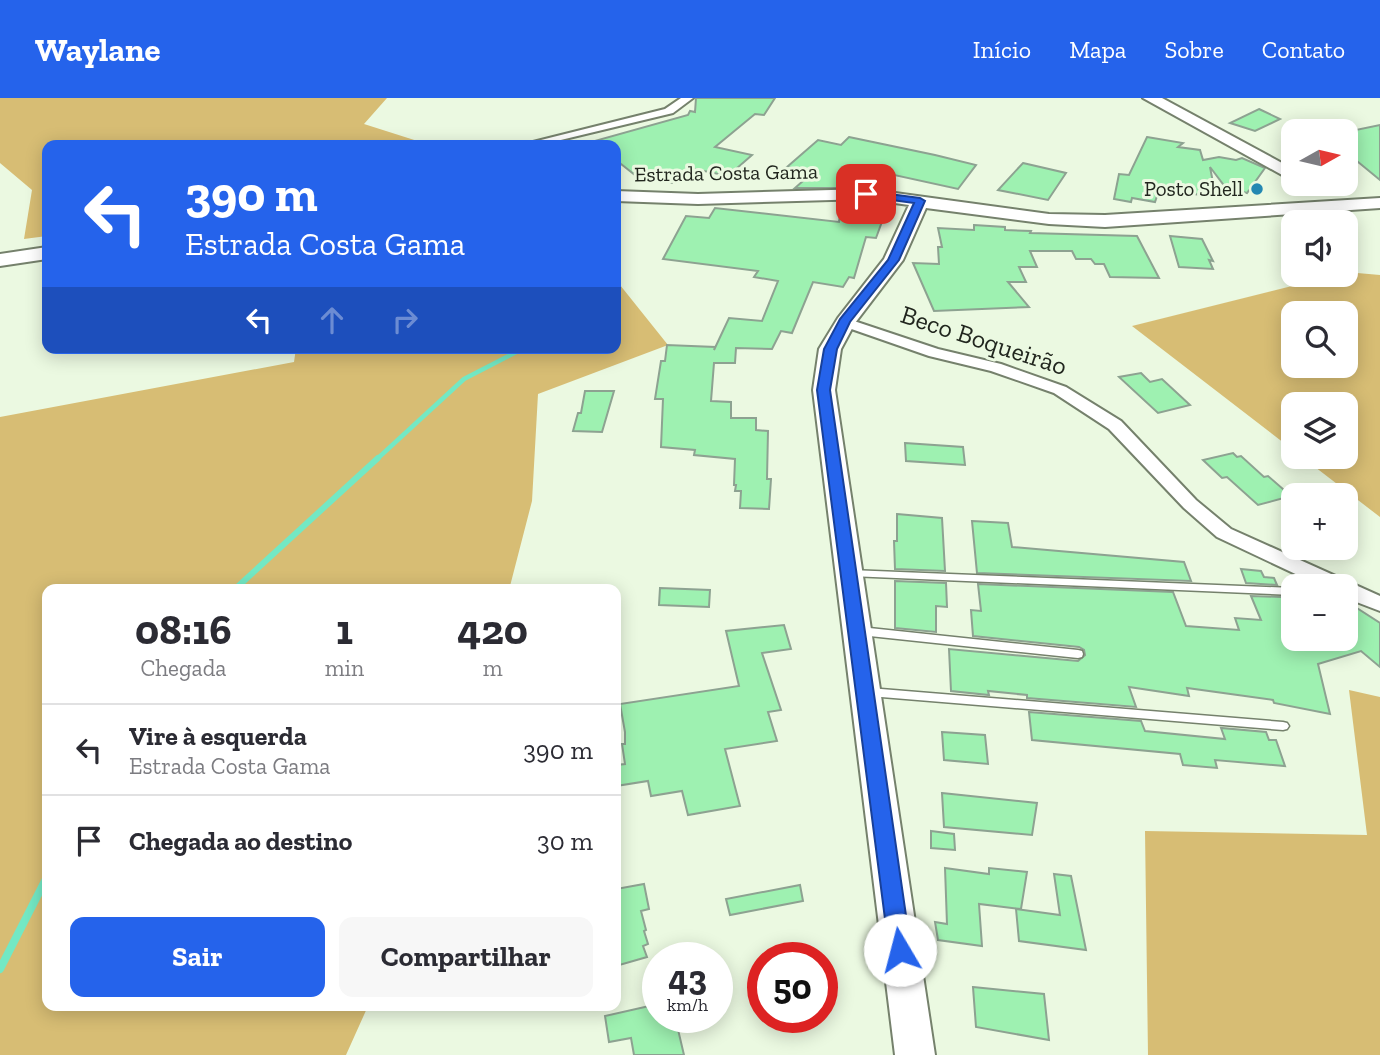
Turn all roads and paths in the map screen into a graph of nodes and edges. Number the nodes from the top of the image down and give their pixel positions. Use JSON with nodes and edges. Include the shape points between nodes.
{"nodes":[{"id":1,"x":688,"y":98,"type":"edge"},
{"id":2,"x":1151,"y":98,"type":"edge"},
{"id":3,"x":548,"y":140,"type":"edge"},
{"id":4,"x":1281,"y":169,"type":"edge"},
{"id":5,"x":621,"y":196,"type":"edge"},
{"id":6,"x":1330,"y":196,"type":"edge"},
{"id":7,"x":920,"y":201,"type":"junction"},
{"id":8,"x":1380,"y":203,"type":"edge"},
{"id":9,"x":1348,"y":206,"type":"junction"},
{"id":10,"x":42,"y":254,"type":"edge"},
{"id":11,"x":0,"y":260,"type":"edge"},
{"id":12,"x":845,"y":321,"type":"junction"},
{"id":13,"x":849,"y":573,"type":"junction"},
{"id":14,"x":1311,"y":574,"type":"edge"},
{"id":15,"x":1281,"y":591,"type":"edge"},
{"id":16,"x":1358,"y":595,"type":"edge"},
{"id":17,"x":1380,"y":604,"type":"edge"},
{"id":18,"x":856,"y":631,"type":"junction"},
{"id":19,"x":1078,"y":654,"type":"dead end"},
{"id":20,"x":864,"y":692,"type":"junction"},
{"id":21,"x":1283,"y":726,"type":"dead end"},
{"id":22,"x":915,"y":1055,"type":"edge"}],
"edges":[{"from":1,"to":3,"type":"street","via":[[669,111]]},
{"from":2,"to":4,"type":"main road"},
{"from":5,"to":7,"type":"main road","name":"Estrada Costa Gama","via":[[698,199],[866,194]]},
{"from":6,"to":9,"type":"main road"},
{"from":7,"to":9,"type":"main road","name":"Estrada Costa Gama","via":[[1049,219],[1105,221]]},
{"from":7,"to":12,"type":"main road","via":[[893,260]]},
{"from":8,"to":9,"type":"main road","name":"Estrada Costa Gama"},
{"from":10,"to":11,"type":"main road"},
{"from":12,"to":13,"type":"main road","via":[[830,349],[824,390]]},
{"from":12,"to":14,"type":"street","name":"Beco Boqueirão","via":[[1060,390],[1115,425],[1224,533]]},
{"from":13,"to":15,"type":"lane"},
{"from":13,"to":18,"type":"main road"},
{"from":16,"to":17,"type":"street","name":"Beco Boqueirão"},
{"from":18,"to":19,"type":"lane"},
{"from":18,"to":20,"type":"main road"},
{"from":20,"to":21,"type":"lane"},
{"from":20,"to":22,"type":"main road"}]}
